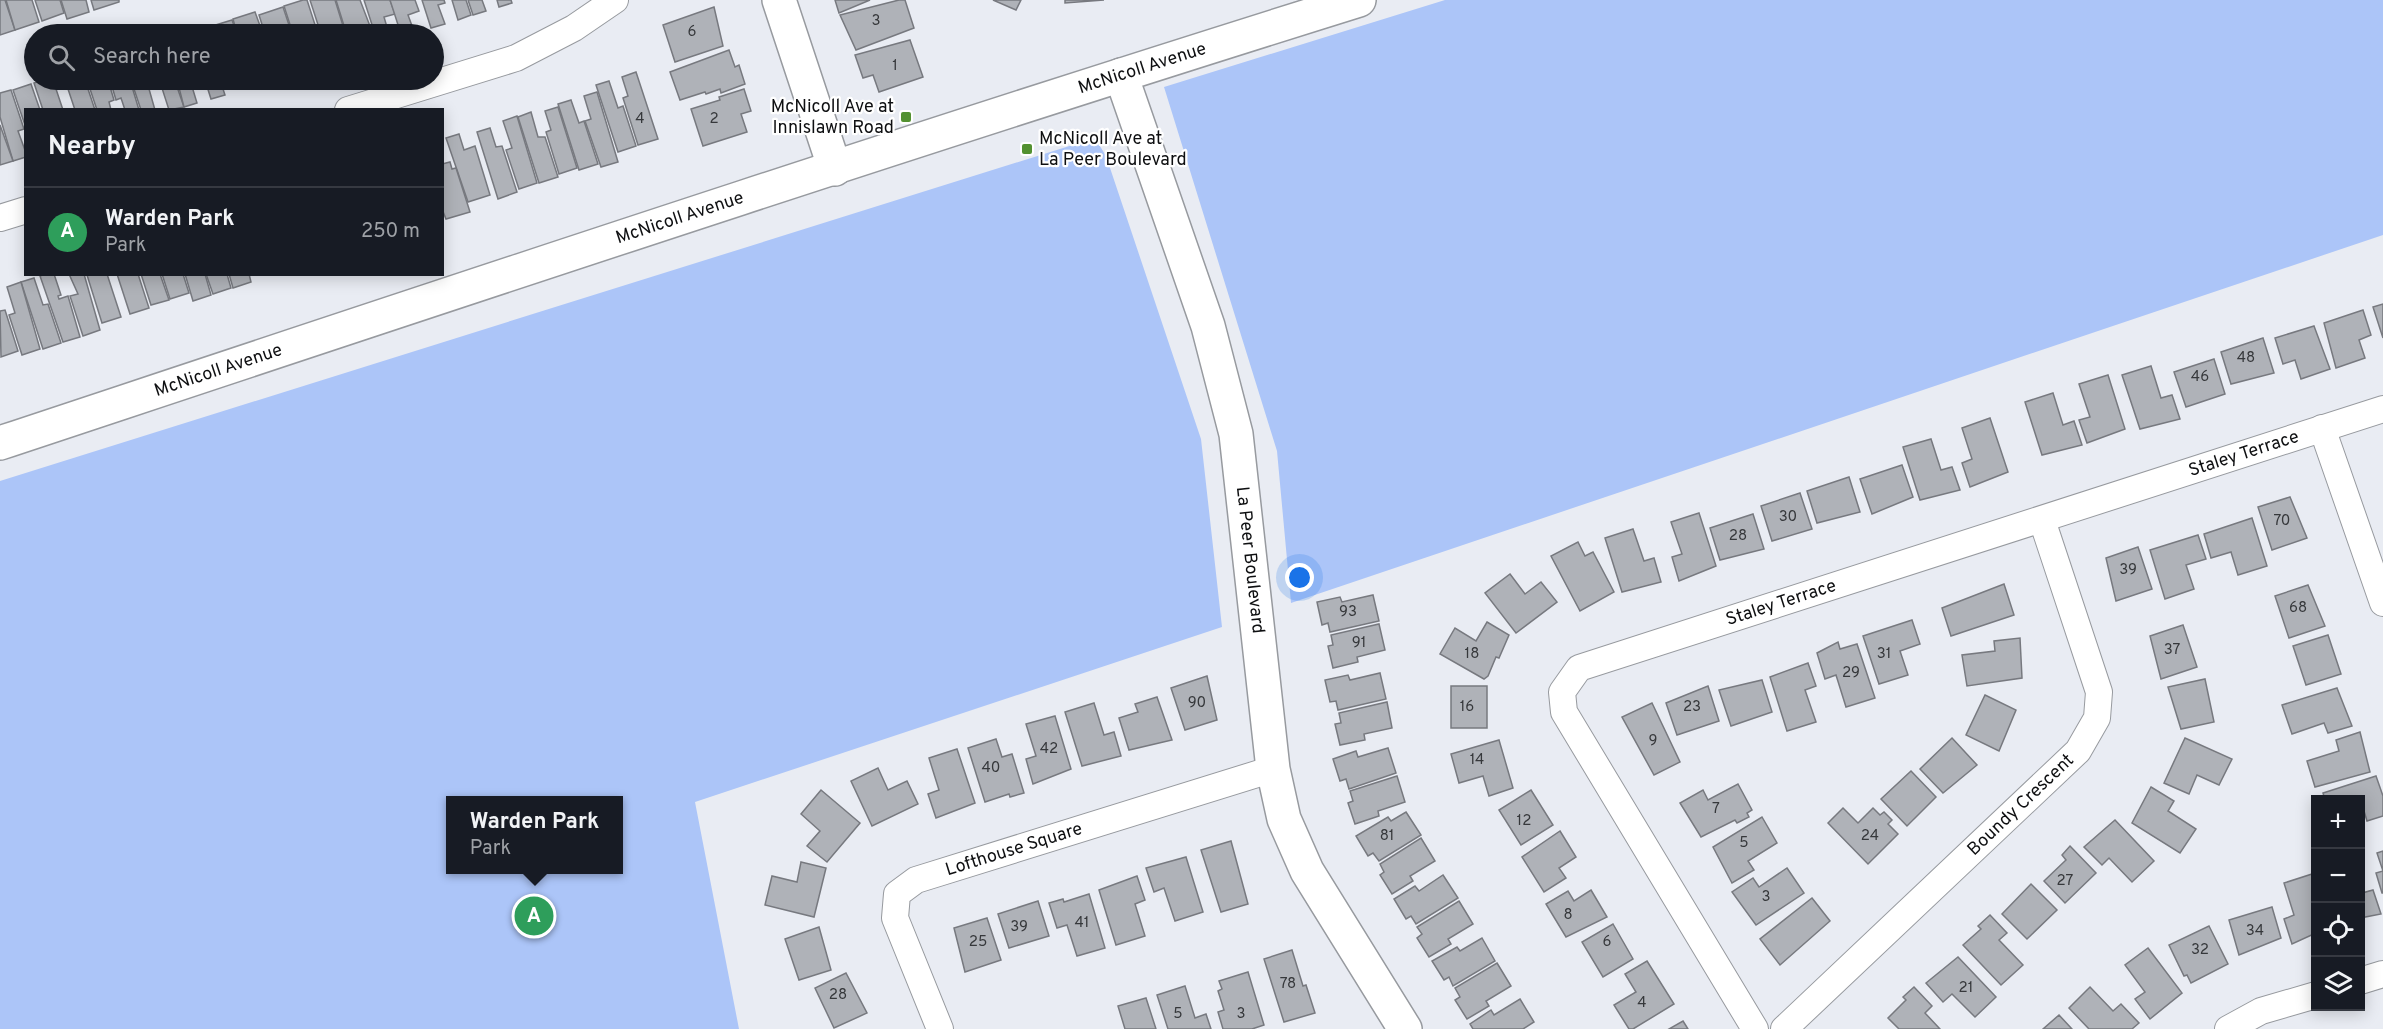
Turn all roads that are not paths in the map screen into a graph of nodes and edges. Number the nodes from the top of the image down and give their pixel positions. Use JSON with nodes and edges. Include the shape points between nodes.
{"nodes":[{"id":1,"x":615,"y":0,"type":"edge"},
{"id":2,"x":778,"y":0,"type":"edge"},
{"id":3,"x":1359,"y":0,"type":"edge"},
{"id":4,"x":1121,"y":75,"type":"junction"},
{"id":5,"x":444,"y":80,"type":"edge"},
{"id":6,"x":413,"y":90,"type":"edge"},
{"id":7,"x":354,"y":108,"type":"edge"},
{"id":8,"x":835,"y":169,"type":"junction"},
{"id":9,"x":24,"y":211,"type":"edge"},
{"id":10,"x":0,"y":218,"type":"edge"},
{"id":11,"x":2383,"y":409,"type":"edge"},
{"id":12,"x":2322,"y":428,"type":"junction"},
{"id":13,"x":0,"y":443,"type":"edge"},
{"id":14,"x":2042,"y":520,"type":"junction"},
{"id":15,"x":2383,"y":603,"type":"edge"},
{"id":16,"x":1273,"y":769,"type":"junction"},
{"id":17,"x":2383,"y":974,"type":"edge"},
{"id":18,"x":2365,"y":980,"type":"edge"},
{"id":19,"x":2311,"y":996,"type":"edge"},
{"id":20,"x":940,"y":1029,"type":"edge"},
{"id":21,"x":1405,"y":1029,"type":"edge"},
{"id":22,"x":1755,"y":1029,"type":"edge"},
{"id":23,"x":1784,"y":1029,"type":"edge"},
{"id":24,"x":2228,"y":1029,"type":"edge"}],
"edges":[{"from":1,"to":5,"type":"street","via":[[574,28],[516,58]]},
{"from":2,"to":8,"type":"main road"},
{"from":3,"to":4,"type":"main road","name":"McNicoll Avenue"},
{"from":4,"to":8,"type":"main road","name":"McNicoll Avenue"},
{"from":4,"to":16,"type":"main road","name":"La Peer Boulevard","via":[[1208,326],[1236,434]]},
{"from":6,"to":7,"type":"street"},
{"from":8,"to":13,"type":"main road","name":"McNicoll Avenue"},
{"from":9,"to":10,"type":"street"},
{"from":11,"to":12,"type":"street","name":"Staley Terrace"},
{"from":12,"to":14,"type":"street","name":"Staley Terrace"},
{"from":12,"to":15,"type":"street"},
{"from":14,"to":22,"type":"street","name":"Staley Terrace","via":[[1579,668],[1562,692],[1564,711]]},
{"from":14,"to":23,"type":"street","name":"Boundy Crescent","via":[[2099,692],[2097,718],[2078,751]]},
{"from":16,"to":20,"type":"street","name":"Lofthouse Square","via":[[916,880],[897,894],[895,918]]},
{"from":16,"to":21,"type":"main road","name":"La Peer Boulevard","via":[[1284,819],[1307,871]]},
{"from":17,"to":18,"type":"street"},
{"from":19,"to":24,"type":"street","via":[[2261,1011]]}]}
